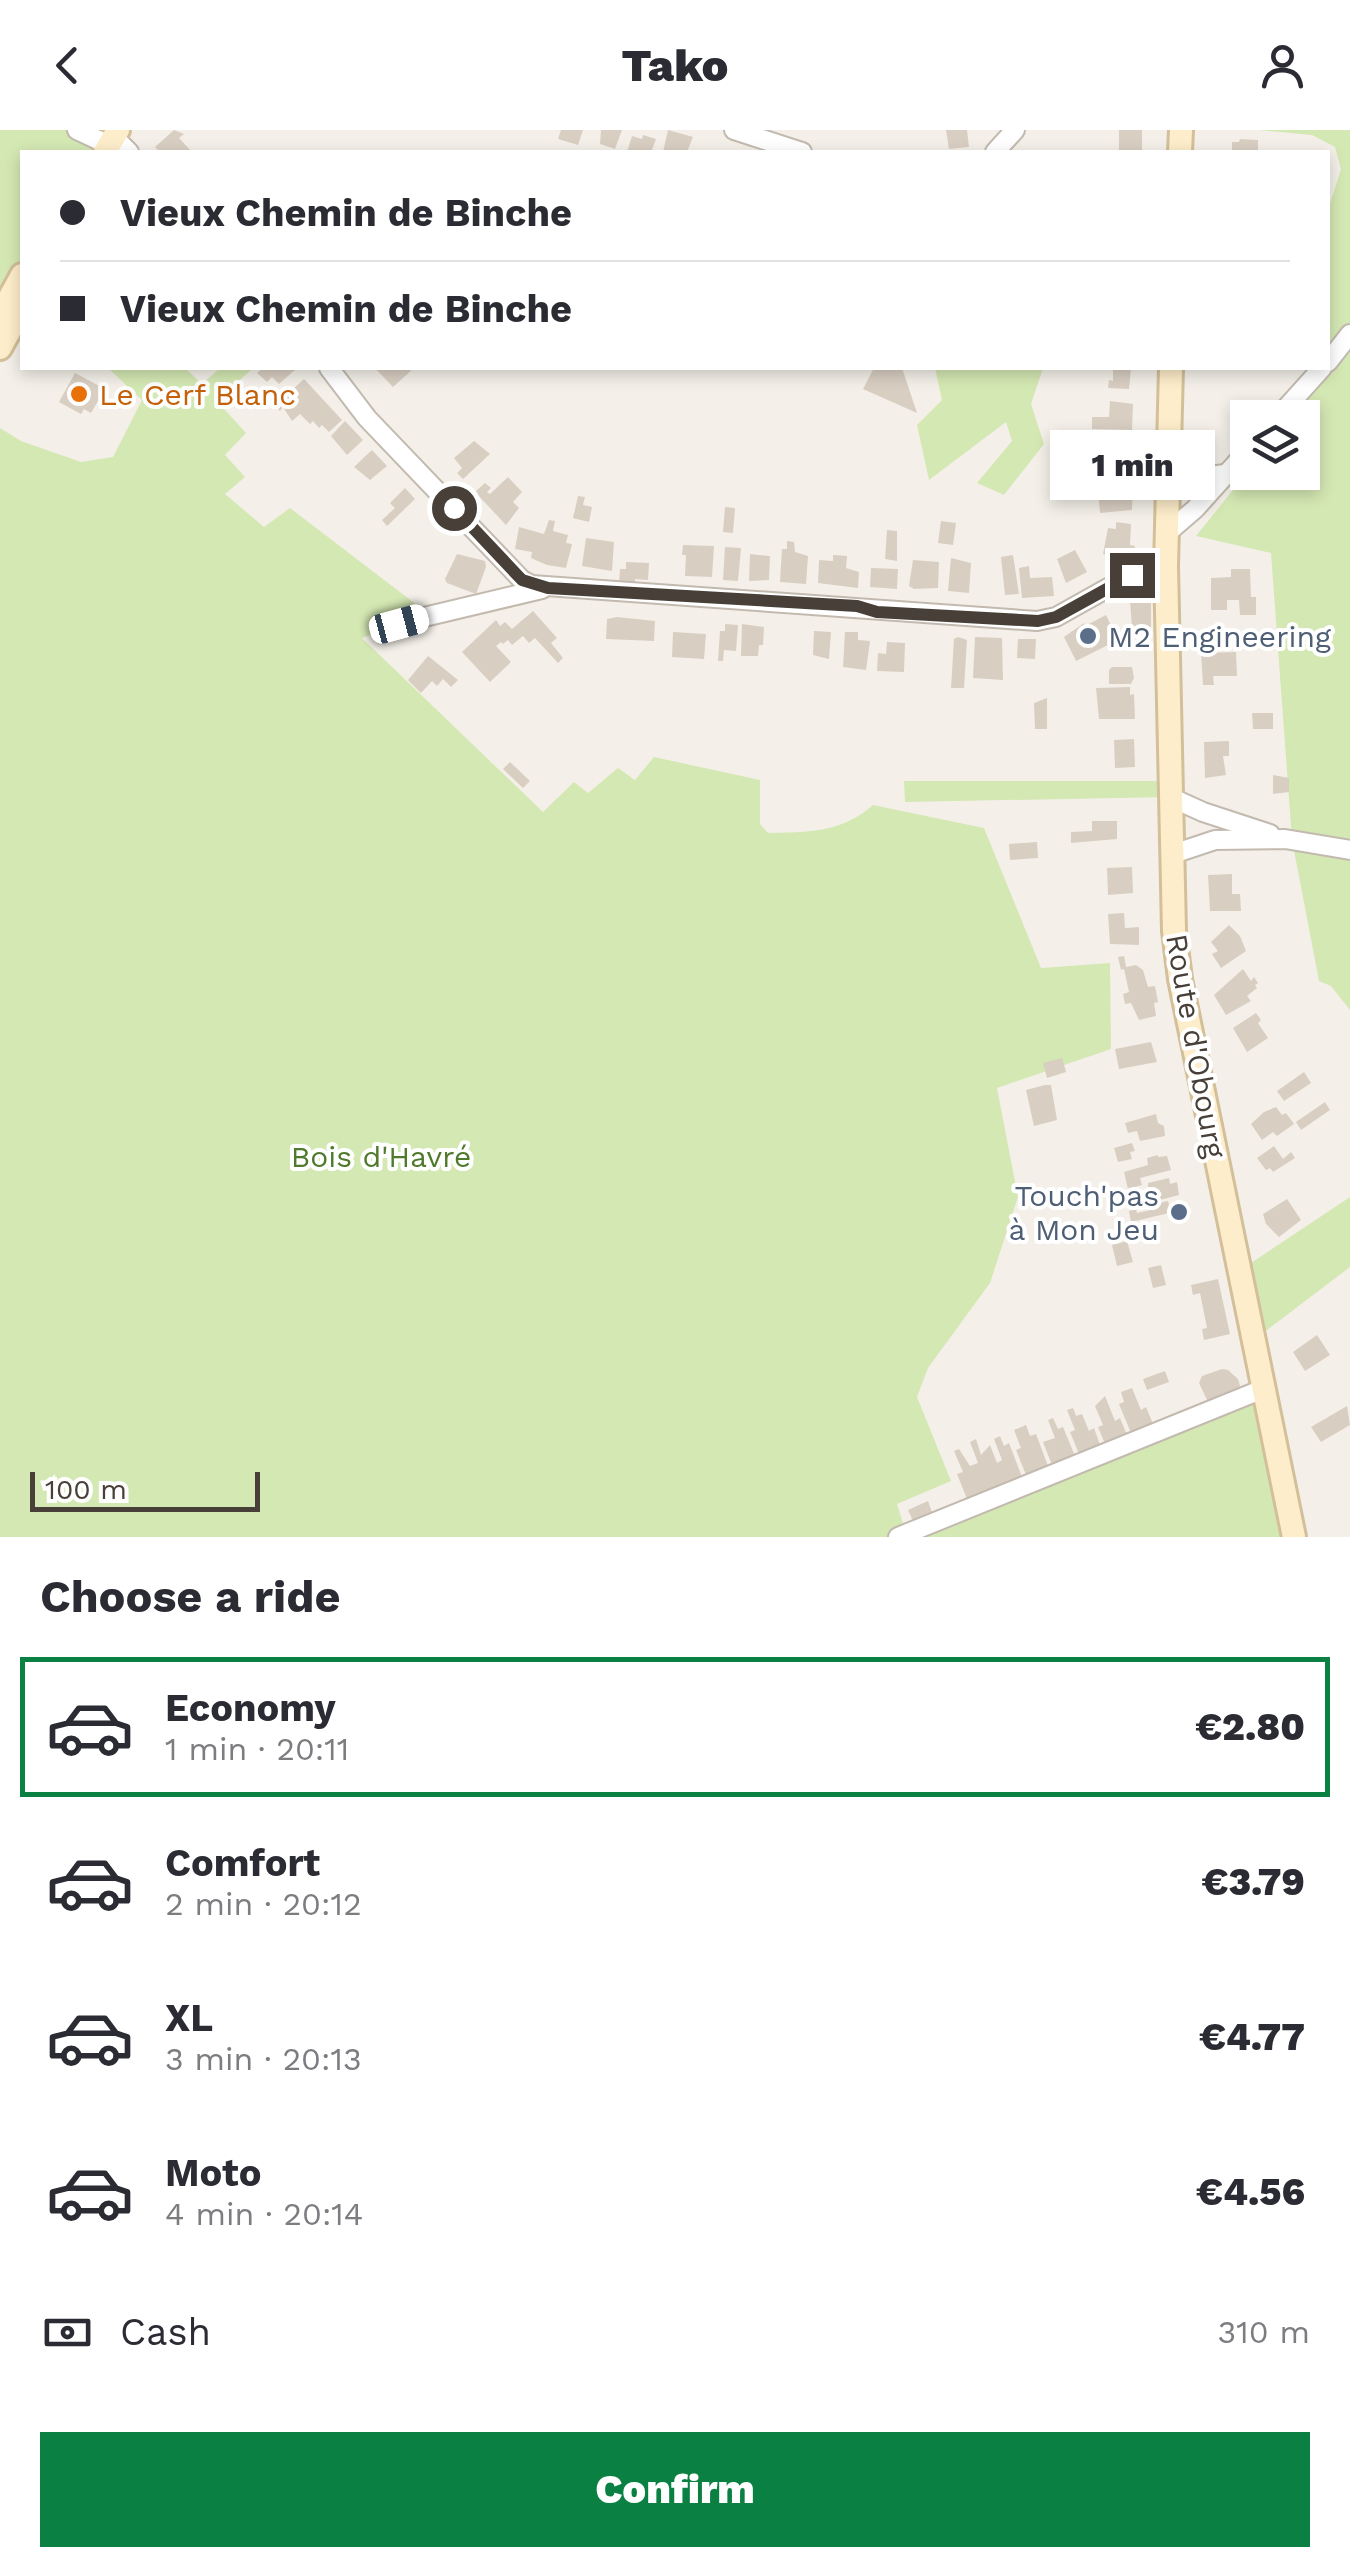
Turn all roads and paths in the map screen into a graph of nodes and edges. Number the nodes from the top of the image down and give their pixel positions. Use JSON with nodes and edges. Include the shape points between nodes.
{"nodes":[{"id":1,"x":77,"y":130,"type":"edge"},
{"id":2,"x":734,"y":130,"type":"edge"},
{"id":3,"x":1015,"y":130,"type":"edge"},
{"id":4,"x":115,"y":143,"type":"edge"},
{"id":5,"x":796,"y":150,"type":"edge"},
{"id":6,"x":997,"y":150,"type":"edge"},
{"id":7,"x":20,"y":279,"type":"edge"},
{"id":8,"x":20,"y":312,"type":"edge"},
{"id":9,"x":0,"y":315,"type":"edge"},
{"id":10,"x":1350,"y":334,"type":"edge"},
{"id":11,"x":0,"y":348,"type":"edge"},
{"id":12,"x":1330,"y":359,"type":"edge"},
{"id":13,"x":330,"y":370,"type":"edge"},
{"id":14,"x":1171,"y":370,"type":"edge"},
{"id":15,"x":1320,"y":370,"type":"edge"},
{"id":16,"x":1294,"y":400,"type":"edge"},
{"id":17,"x":1230,"y":470,"type":"edge"},
{"id":18,"x":1167,"y":472,"type":"junction"},
{"id":19,"x":1226,"y":474,"type":"junction"},
{"id":20,"x":1166,"y":534,"type":"junction"},
{"id":21,"x":1166,"y":566,"type":"junction"},
{"id":22,"x":548,"y":588,"type":"junction"},
{"id":23,"x":399,"y":624,"type":"dead end"},
{"id":24,"x":1170,"y":797,"type":"junction"},
{"id":25,"x":1285,"y":840,"type":"junction"},
{"id":26,"x":1350,"y":850,"type":"edge"},
{"id":27,"x":1173,"y":854,"type":"junction"},
{"id":28,"x":1262,"y":1390,"type":"junction"},
{"id":29,"x":898,"y":1537,"type":"edge"},
{"id":30,"x":1294,"y":1537,"type":"edge"}],
"edges":[{"from":1,"to":4,"type":"street"},
{"from":2,"to":5,"type":"street"},
{"from":3,"to":6,"type":"street"},
{"from":7,"to":9,"type":"main road"},
{"from":8,"to":11,"type":"main road"},
{"from":10,"to":12,"type":"street"},
{"from":13,"to":22,"type":"street","via":[[522,580]]},
{"from":14,"to":18,"type":"main road","name":"Route d'Obourg"},
{"from":15,"to":16,"type":"street"},
{"from":17,"to":19,"type":"street"},
{"from":18,"to":19,"type":"street"},
{"from":18,"to":20,"type":"main road","name":"Route d'Obourg"},
{"from":19,"to":20,"type":"street"},
{"from":20,"to":21,"type":"main road","name":"Route d'Obourg"},
{"from":21,"to":22,"type":"street","via":[[1132,575],[1038,621]]},
{"from":21,"to":24,"type":"main road","name":"Route d'Obourg"},
{"from":22,"to":23,"type":"street"},
{"from":24,"to":25,"type":"street"},
{"from":24,"to":27,"type":"main road","name":"Route d'Obourg"},
{"from":25,"to":26,"type":"street"},
{"from":25,"to":27,"type":"street","via":[[1215,840]]},
{"from":27,"to":28,"type":"main road","name":"Route d'Obourg","via":[[1180,979]]},
{"from":28,"to":29,"type":"street"},
{"from":28,"to":30,"type":"main road","name":"Route d'Obourg"}]}
